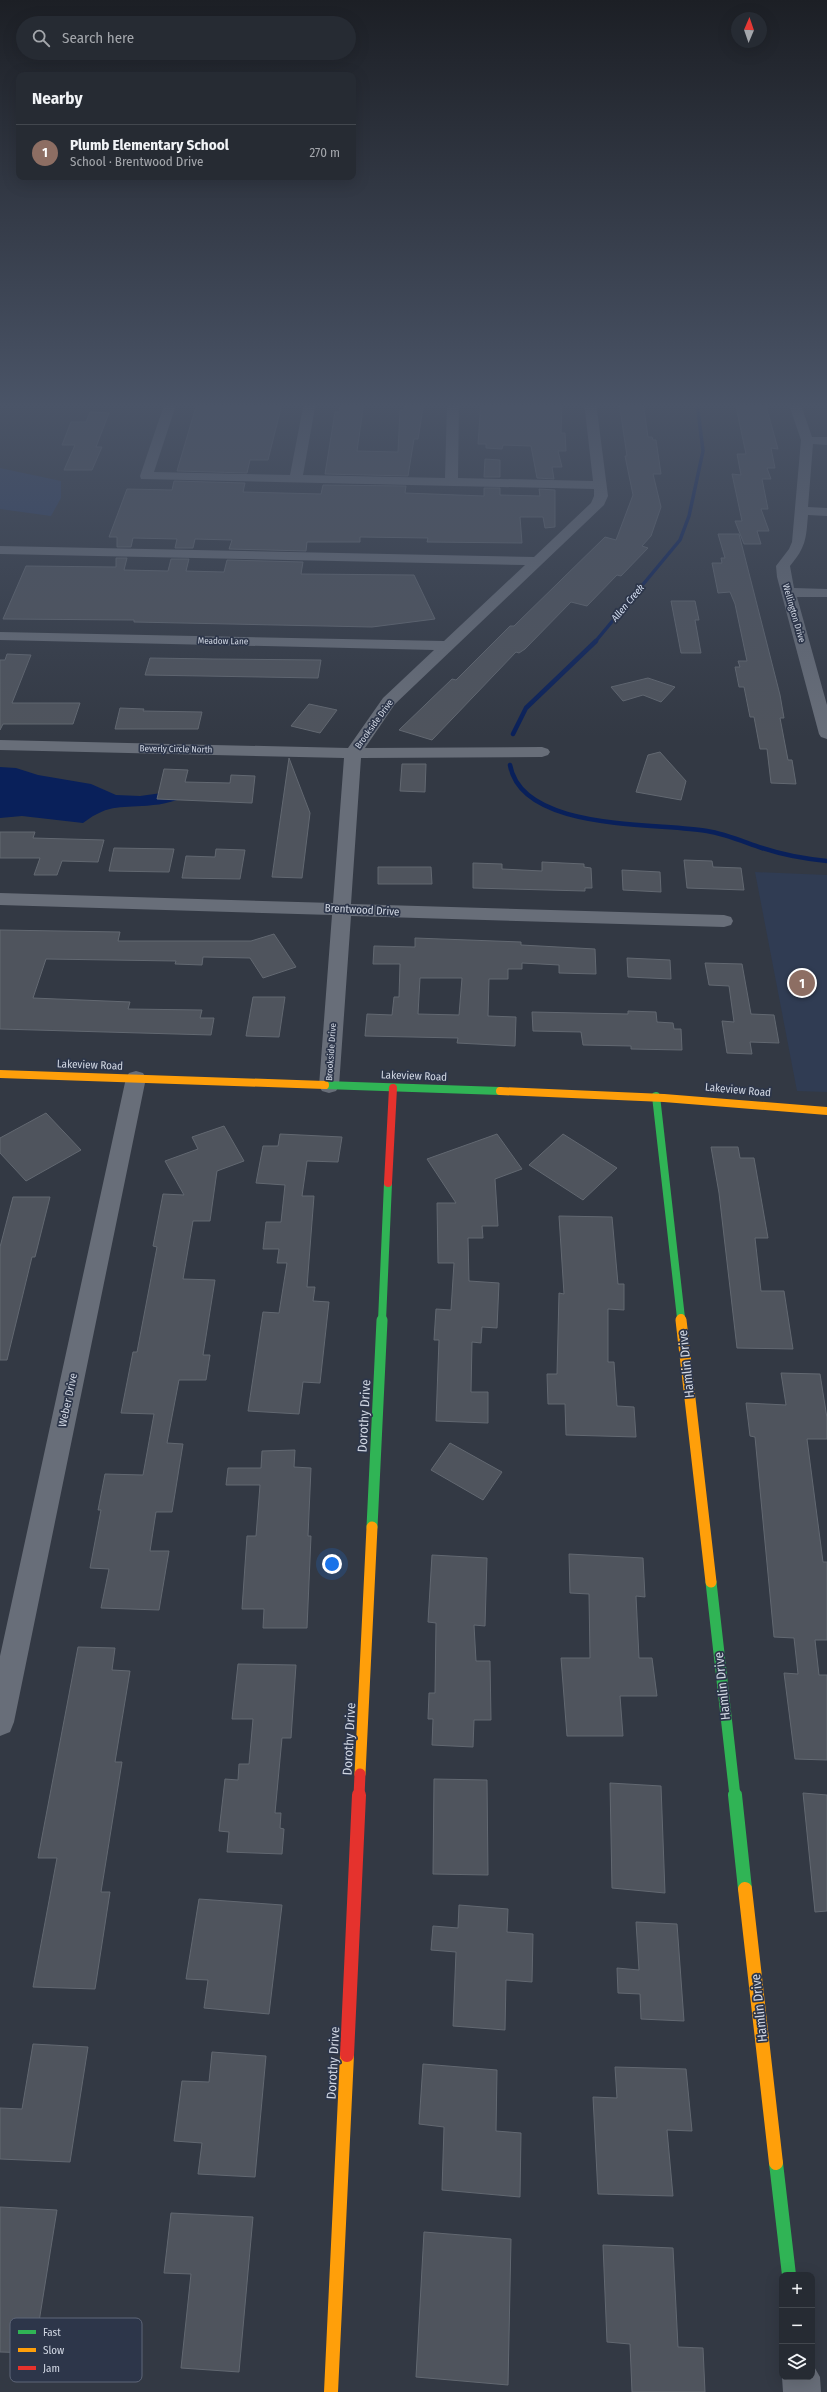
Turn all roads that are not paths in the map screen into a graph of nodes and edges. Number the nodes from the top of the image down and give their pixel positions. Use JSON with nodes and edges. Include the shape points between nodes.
{"nodes":[{"id":1,"x":590,"y":514,"type":"edge"},
{"id":2,"x":802,"y":514,"type":"edge"},
{"id":3,"x":0,"y":550,"type":"edge"},
{"id":4,"x":540,"y":561,"type":"junction"},
{"id":5,"x":788,"y":592,"type":"junction"},
{"id":6,"x":827,"y":592,"type":"edge"},
{"id":7,"x":0,"y":636,"type":"edge"},
{"id":8,"x":446,"y":646,"type":"junction"},
{"id":9,"x":820,"y":684,"type":"edge"},
{"id":10,"x":827,"y":734,"type":"edge"},
{"id":11,"x":0,"y":746,"type":"edge"},
{"id":12,"x":542,"y":752,"type":"dead end"},
{"id":13,"x":353,"y":753,"type":"junction"},
{"id":14,"x":0,"y":899,"type":"edge"},
{"id":15,"x":342,"y":909,"type":"junction"},
{"id":16,"x":724,"y":921,"type":"dead end"},
{"id":17,"x":0,"y":1074,"type":"edge"},
{"id":18,"x":136,"y":1078,"type":"junction"},
{"id":19,"x":329,"y":1086,"type":"junction"},
{"id":20,"x":393,"y":1088,"type":"junction"},
{"id":21,"x":656,"y":1096,"type":"junction"},
{"id":22,"x":827,"y":1111,"type":"edge"},
{"id":23,"x":0,"y":1722,"type":"edge"},
{"id":24,"x":789,"y":2272,"type":"edge"},
{"id":25,"x":800,"y":2380,"type":"edge"},
{"id":26,"x":331,"y":2392,"type":"edge"},
{"id":27,"x":802,"y":2392,"type":"edge"}],
"edges":[{"from":1,"to":4,"type":"street","name":"Brookside Drive"},
{"from":2,"to":5,"type":"street","name":"Wellington Drive","via":[[799,542],[783,566]]},
{"from":3,"to":4,"type":"street"},
{"from":4,"to":8,"type":"street","name":"Brookside Drive"},
{"from":5,"to":6,"type":"street"},
{"from":5,"to":9,"type":"street","name":"Wellington Drive"},
{"from":7,"to":8,"type":"street","name":"Meadow Lane"},
{"from":8,"to":13,"type":"street","name":"Brookside Drive","via":[[389,701]]},
{"from":9,"to":10,"type":"street","name":"Wellington Drive"},
{"from":11,"to":13,"type":"street","name":"Beverly Circle North"},
{"from":12,"to":13,"type":"street","name":"Beverly Circle North"},
{"from":13,"to":15,"type":"street","name":"Brookside Drive"},
{"from":14,"to":15,"type":"street","name":"Brentwood Drive"},
{"from":15,"to":16,"type":"street","name":"Brentwood Drive"},
{"from":15,"to":19,"type":"street","name":"Brookside Drive"},
{"from":17,"to":18,"type":"street","name":"Lakeview Road"},
{"from":18,"to":19,"type":"street","name":"Lakeview Road"},
{"from":18,"to":23,"type":"street","name":"Weber Drive"},
{"from":19,"to":20,"type":"street","name":"Lakeview Road"},
{"from":20,"to":21,"type":"street","name":"Lakeview Road"},
{"from":20,"to":26,"type":"street","name":"Dorothy Drive"},
{"from":21,"to":22,"type":"street","name":"Lakeview Road"},
{"from":21,"to":24,"type":"street","name":"Hamlin Drive"},
{"from":25,"to":27,"type":"street"}]}
